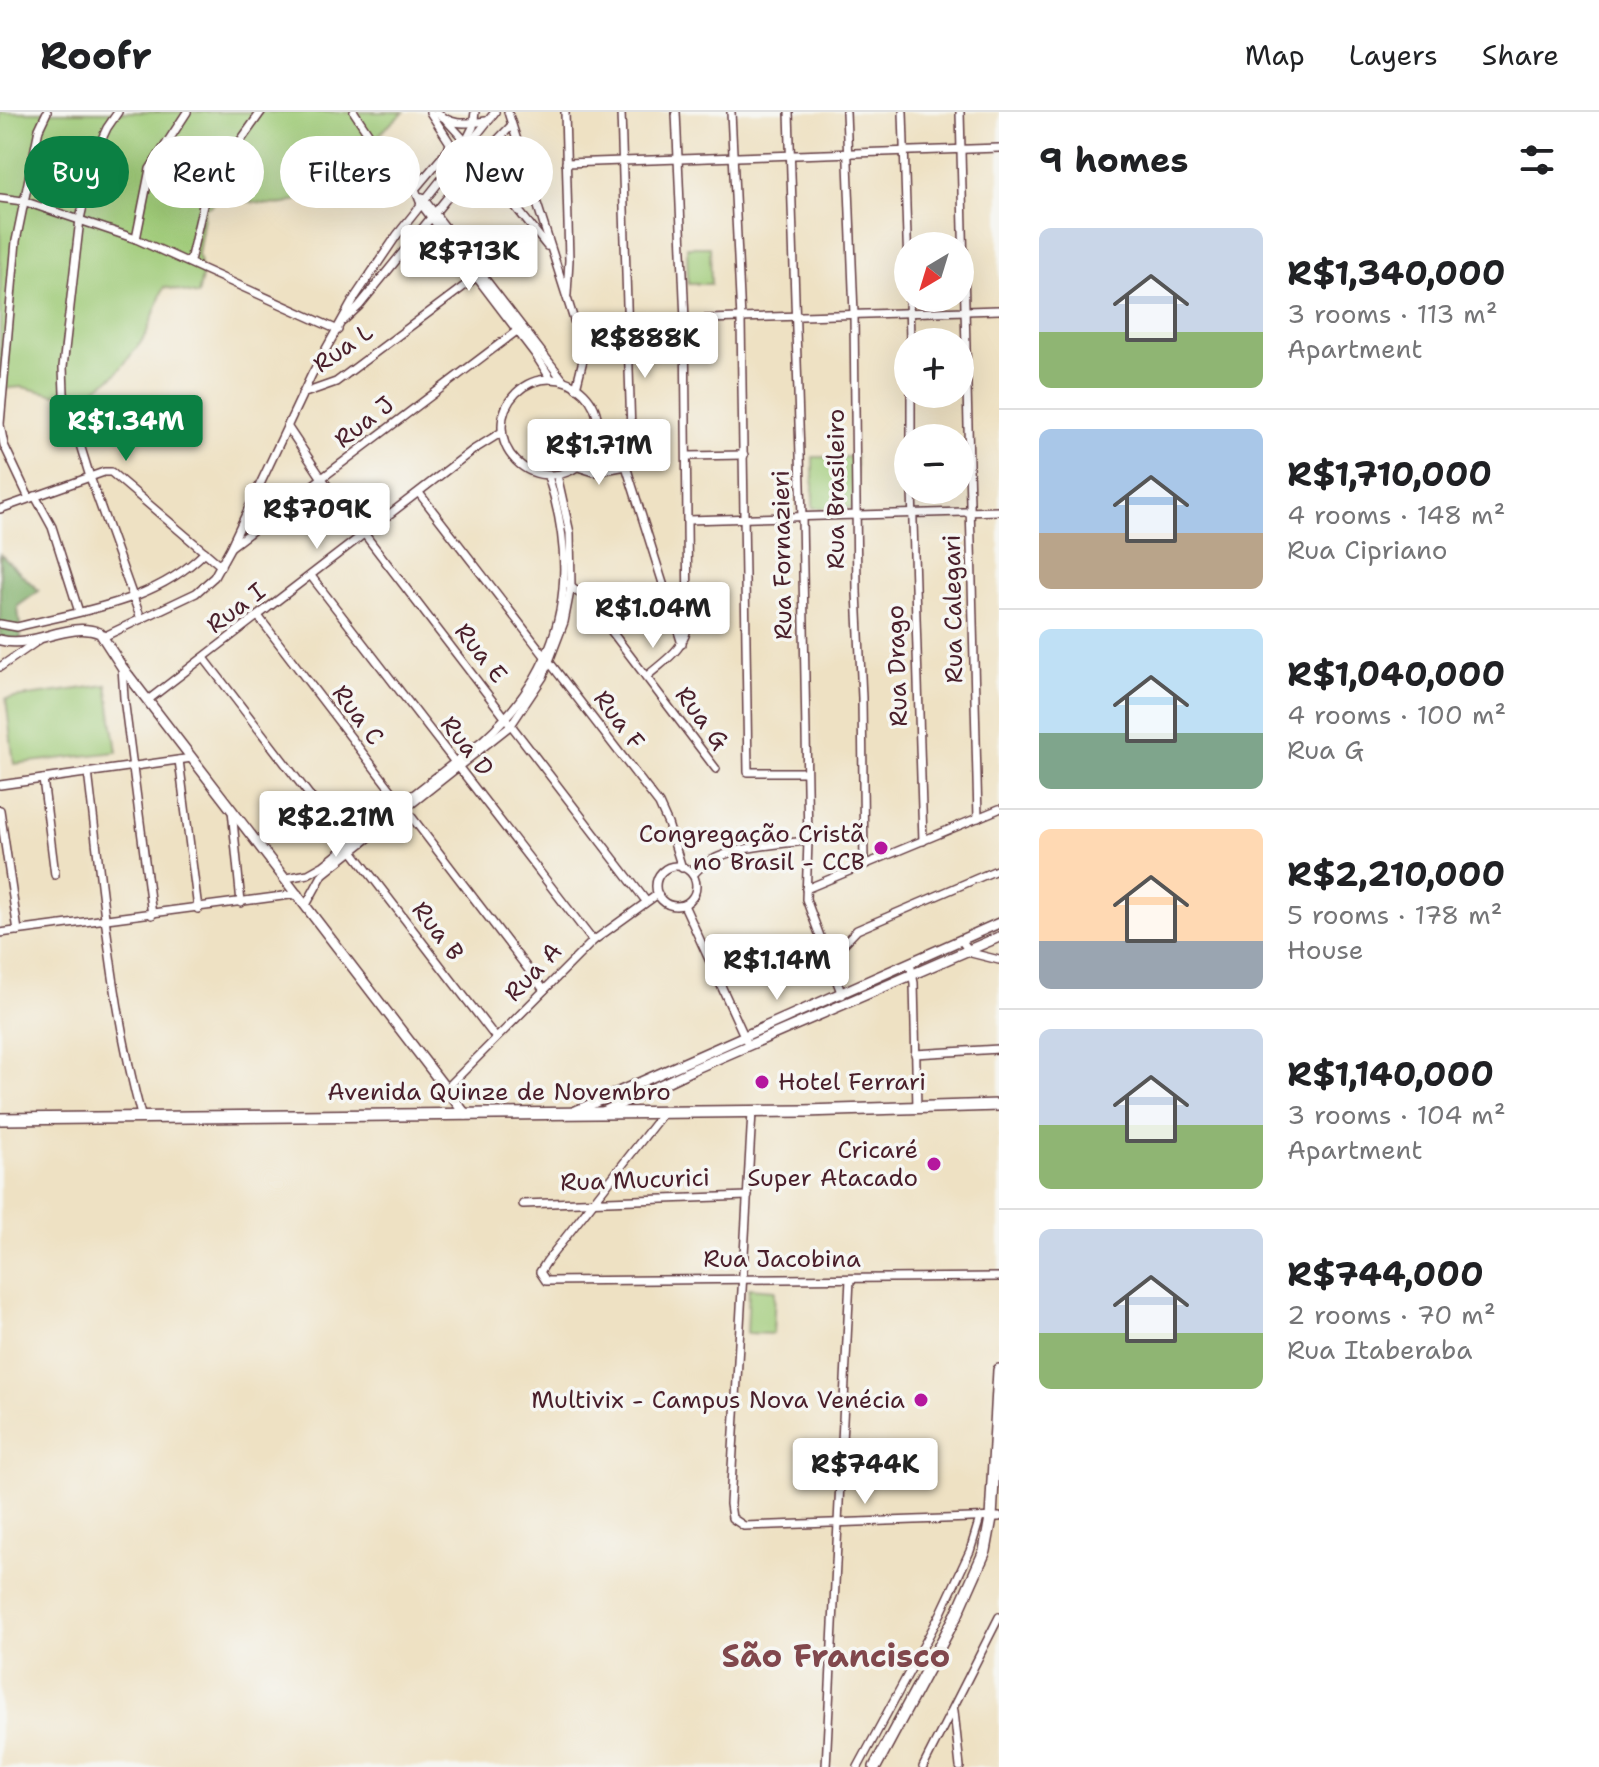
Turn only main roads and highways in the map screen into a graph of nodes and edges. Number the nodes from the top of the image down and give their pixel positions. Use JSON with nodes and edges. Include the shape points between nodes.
{"nodes":[{"id":1,"x":999,"y":1106,"type":"edge"},
{"id":2,"x":0,"y":1119,"type":"edge"},
{"id":3,"x":999,"y":1370,"type":"edge"},
{"id":4,"x":990,"y":1518,"type":"edge"},
{"id":5,"x":875,"y":1767,"type":"edge"}],
"edges":[{"from":1,"to":2,"type":"main road","name":"Avenida Quinze de Novembro"},
{"from":3,"to":4,"type":"main road"},
{"from":4,"to":5,"type":"main road","via":[[981,1565]]}]}
